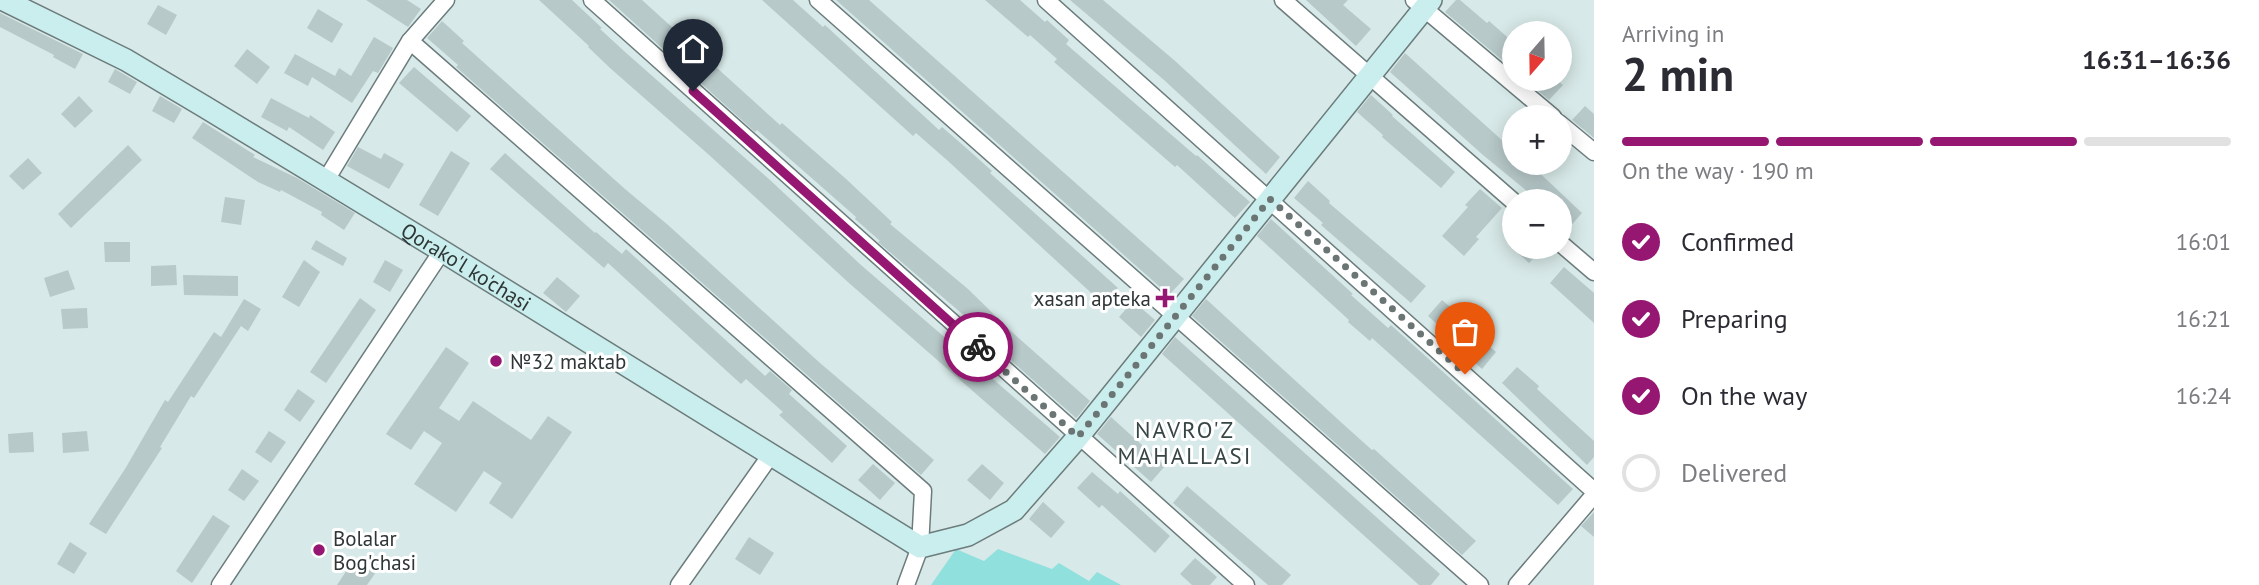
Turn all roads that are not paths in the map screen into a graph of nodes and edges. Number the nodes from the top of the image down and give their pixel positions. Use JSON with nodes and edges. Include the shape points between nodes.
{"nodes":[{"id":1,"x":4,"y":0,"type":"edge"},
{"id":2,"x":446,"y":0,"type":"edge"},
{"id":3,"x":592,"y":0,"type":"edge"},
{"id":4,"x":818,"y":0,"type":"edge"},
{"id":5,"x":1046,"y":0,"type":"edge"},
{"id":6,"x":1283,"y":0,"type":"edge"},
{"id":7,"x":1423,"y":3,"type":"edge"},
{"id":8,"x":410,"y":41,"type":"junction"},
{"id":9,"x":1369,"y":77,"type":"junction"},
{"id":10,"x":1539,"y":105,"type":"edge"},
{"id":11,"x":1572,"y":133,"type":"edge"},
{"id":12,"x":1594,"y":152,"type":"edge"},
{"id":13,"x":326,"y":180,"type":"junction"},
{"id":14,"x":1502,"y":192,"type":"edge"},
{"id":15,"x":1270,"y":199,"type":"junction"},
{"id":16,"x":442,"y":251,"type":"junction"},
{"id":17,"x":1572,"y":253,"type":"edge"},
{"id":18,"x":1594,"y":272,"type":"edge"},
{"id":19,"x":1175,"y":317,"type":"junction"},
{"id":20,"x":1078,"y":437,"type":"junction"},
{"id":21,"x":770,"y":456,"type":"junction"},
{"id":22,"x":1594,"y":493,"type":"edge"},
{"id":23,"x":920,"y":547,"type":"junction"},
{"id":24,"x":220,"y":585,"type":"edge"},
{"id":25,"x":679,"y":585,"type":"edge"},
{"id":26,"x":906,"y":585,"type":"edge"},
{"id":27,"x":1246,"y":585,"type":"edge"},
{"id":28,"x":1480,"y":585,"type":"edge"},
{"id":29,"x":1517,"y":585,"type":"edge"}],
"edges":[{"from":1,"to":13,"type":"street","name":"Qorako'l ko'chasi","via":[[126,60]]},
{"from":2,"to":8,"type":"street"},
{"from":3,"to":20,"type":"street"},
{"from":4,"to":19,"type":"street"},
{"from":5,"to":15,"type":"street"},
{"from":6,"to":9,"type":"street"},
{"from":7,"to":9,"type":"street"},
{"from":7,"to":10,"type":"street"},
{"from":8,"to":13,"type":"street"},
{"from":8,"to":23,"type":"street","via":[[923,491]]},
{"from":9,"to":14,"type":"street"},
{"from":9,"to":15,"type":"street"},
{"from":11,"to":12,"type":"street"},
{"from":13,"to":16,"type":"street","name":"Qorako'l ko'chasi"},
{"from":15,"to":19,"type":"street"},
{"from":15,"to":22,"type":"street"},
{"from":16,"to":21,"type":"street","name":"Qorako'l ko'chasi"},
{"from":16,"to":24,"type":"street"},
{"from":17,"to":18,"type":"street"},
{"from":19,"to":20,"type":"street"},
{"from":19,"to":28,"type":"street"},
{"from":20,"to":23,"type":"street","via":[[1014,510],[968,535]]},
{"from":20,"to":27,"type":"street"},
{"from":21,"to":23,"type":"street","name":"Qorako'l ko'chasi"},
{"from":21,"to":25,"type":"street"},
{"from":22,"to":29,"type":"street"},
{"from":23,"to":26,"type":"street"}]}
